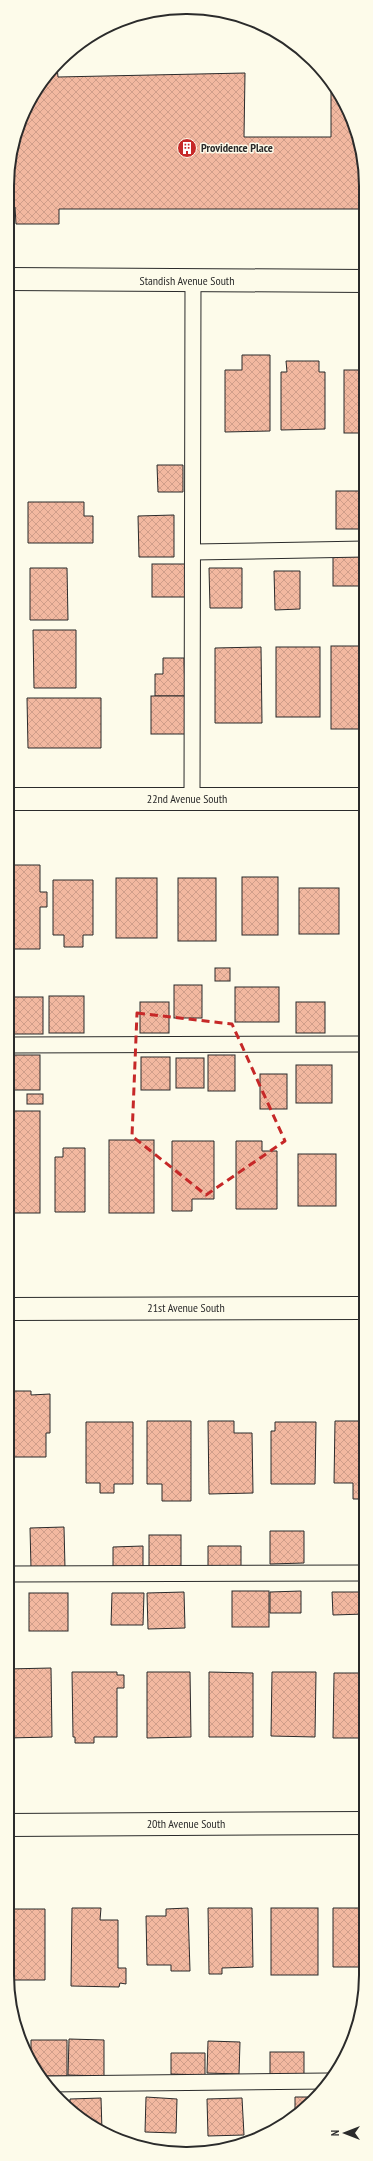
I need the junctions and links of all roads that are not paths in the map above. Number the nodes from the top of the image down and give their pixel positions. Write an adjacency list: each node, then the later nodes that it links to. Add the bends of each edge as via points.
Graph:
1 (14, 279): 2 (street, Standish Avenue South)
2 (194, 281): 3 (street, Standish Avenue South); 5 (lane)
3 (359, 281)
4 (359, 549): 5 (lane)
5 (193, 552): 8 (lane)
6 (14, 799): 8 (street, 22nd Avenue South)
7 (359, 799): 8 (street, 22nd Avenue South)
8 (192, 800)
9 (359, 1044): 10 (lane)
10 (14, 1045)
11 (359, 1308): 12 (street, 21st Avenue South)
12 (14, 1309)
13 (359, 1573): 14 (lane)
14 (14, 1574)
15 (359, 1823): 16 (street, 20th Avenue South)
16 (14, 1825)
17 (322, 2081): 18 (lane)
18 (53, 2084)

